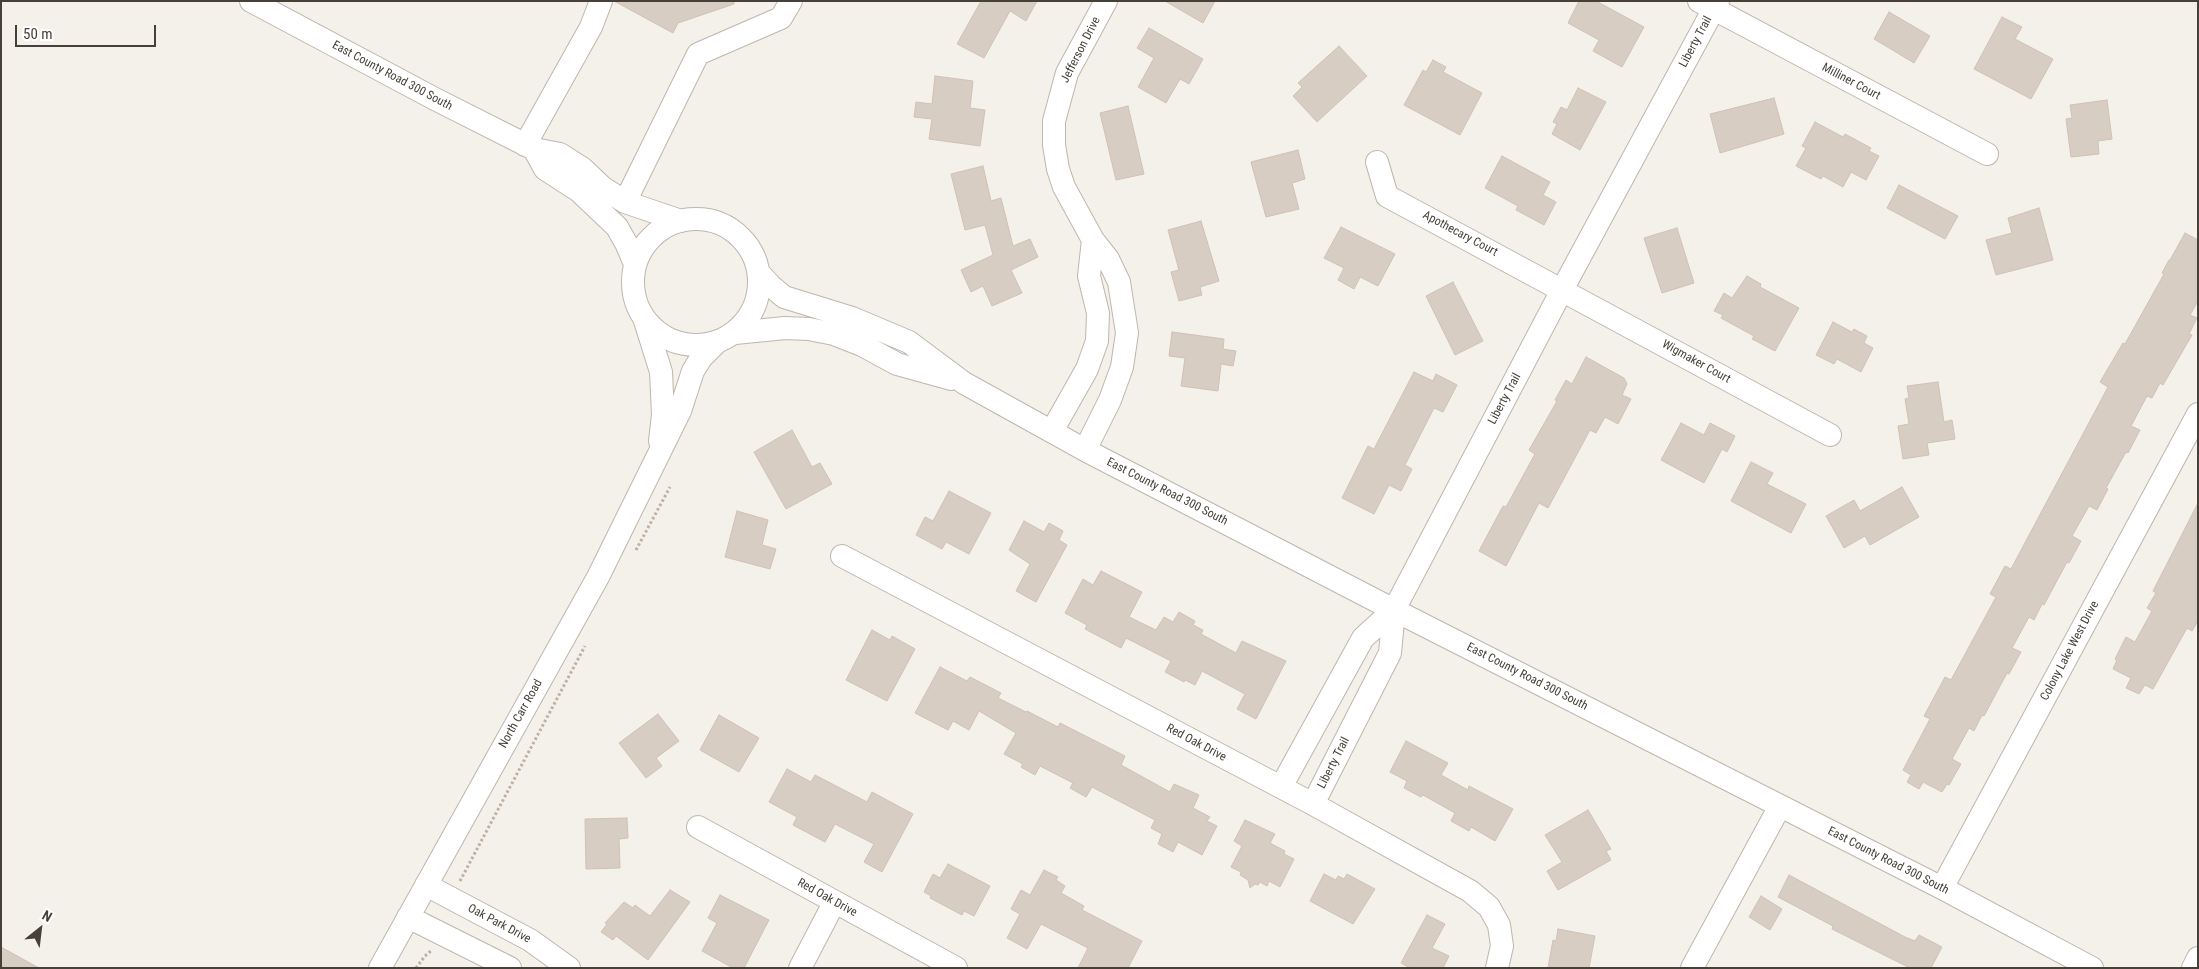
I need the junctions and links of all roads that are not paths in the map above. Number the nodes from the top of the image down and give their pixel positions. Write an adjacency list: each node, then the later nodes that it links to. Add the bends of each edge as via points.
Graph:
1 (251, 1): 6 (street, East County Road 300 South)
2 (601, 1): 7 (street)
3 (791, 1): 10 (street, via 781,18 698,54)
4 (1106, 1): 12 (street, Jefferson Drive, via 1067,73 1054,121 1058,169 1064,187)
5 (1711, 4): 8 (street, Milliner Court); 15 (street, Liberty Trail)
6 (284, 9): 7 (street, East County Road 300 South, via 435,99)
7 (530, 147): 10 (street, East County Road 300 South, via 560,154); 13 (street, via 545,169 579,191 617,227)
8 (1987, 154)
9 (1377, 162): 15 (street, Apothecary Court, via 1388,196)
10 (625, 202): 11 (street, East County Road 300 South)
11 (681, 220): 13 (street, via 661,229 650,239); 14 (street, via 716,222 732,229 745,241)
12 (1093, 240): 18 (street, via 1089,276 1098,313); 19 (street, Jefferson Drive, via 1108,259 1119,282 1126,313)
13 (635, 264): 16 (street, via 632,283 636,303)
14 (759, 273): 17 (street, via 760,290 756,306 747,322); 20 (street, East County Road 300 South, via 784,296 852,318 909,342)
15 (1562, 290): 23 (street, Wigmaker Court); 27 (street, Liberty Trail)
16 (645, 320): 17 (street, via 659,334 677,343 697,346); 25 (street, North Carr Road, via 660,372 663,398)
17 (726, 338): 20 (street, East County Road 300 South, via 785,328 809,329 834,334 897,364); 25 (street, North Carr Road, via 701,358 693,371 680,411)
18 (1097, 341): 19 (street); 22 (street, via 1087,369)
19 (1127, 344): 24 (street, Jefferson Drive, via 1110,400)
20 (964, 382): 22 (street, East County Road 300 South)
21 (2198, 414): 33 (street, Colony Lake West Drive)
22 (1052, 431): 24 (street, East County Road 300 South)
23 (1830, 435)
24 (1085, 450): 27 (street, East County Road 300 South)
25 (658, 457): 32 (street, North Carr Road, via 598,577)
26 (842, 556): 28 (street, Red Oak Drive)
27 (1394, 610): 28 (street, via 1362,638); 29 (street, Liberty Trail, via 1390,653); 30 (street, East County Road 300 South)
28 (1281, 788): 29 (street, Red Oak Drive)
29 (1312, 804): 42 (street, Red Oak Drive, via 1470,891 1489,907 1499,925 1502,946)
30 (1780, 806): 33 (street, East County Road 300 South); 43 (street)
31 (698, 827): 34 (street, Red Oak Drive)
32 (426, 885): 35 (street, North Carr Road); 39 (street, Oak Park Drive, via 530,940)
33 (1942, 888): 44 (street, East County Road 300 South)
34 (834, 903): 40 (street); 41 (street, Red Oak Drive)
35 (408, 917): 37 (street, North Carr Road); 38 (street)
36 (2198, 958): 45 (street)
37 (380, 968)
38 (510, 968)
39 (569, 968)
40 (800, 968)
41 (956, 968)
42 (1497, 968)
43 (1692, 968)
44 (2092, 968)
45 (2193, 968)

